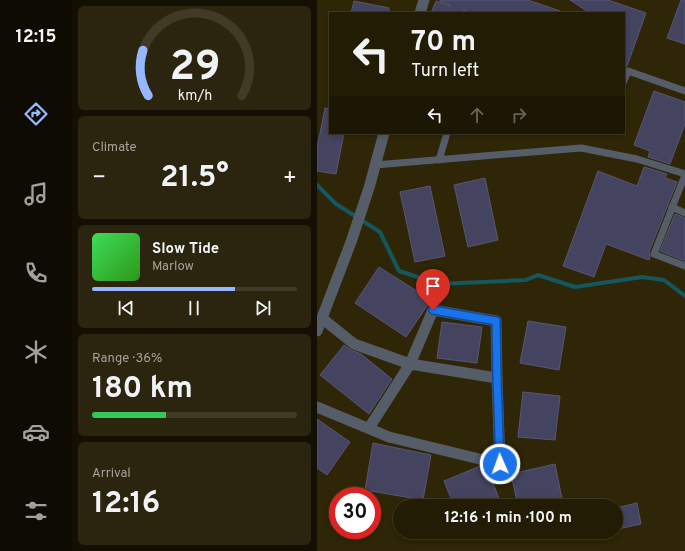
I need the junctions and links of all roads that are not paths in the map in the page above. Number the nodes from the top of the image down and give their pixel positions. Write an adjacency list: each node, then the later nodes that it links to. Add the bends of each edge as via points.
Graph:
1 (424, 0): 2 (street)
2 (419, 12)
3 (625, 78): 4 (lane, via 628,71)
4 (685, 92)
5 (384, 134): 8 (street)
6 (447, 134): 7 (lane)
7 (439, 160): 8 (lane); 9 (lane, via 581,148 637,159)
8 (375, 165): 13 (street)
9 (685, 175): 10 (lane)
10 (672, 207): 11 (lane); 12 (lane, via 654,254)
11 (685, 212)
12 (685, 266)
13 (323, 319): 14 (street); 15 (street, via 353,344)
14 (317, 331)
15 (410, 364): 16 (street); 16 (street, via 433,310 496,321); 18 (street)
16 (497, 378): 18 (street, via 500,464 389,437)
17 (317, 407): 18 (street)
18 (369, 428)

